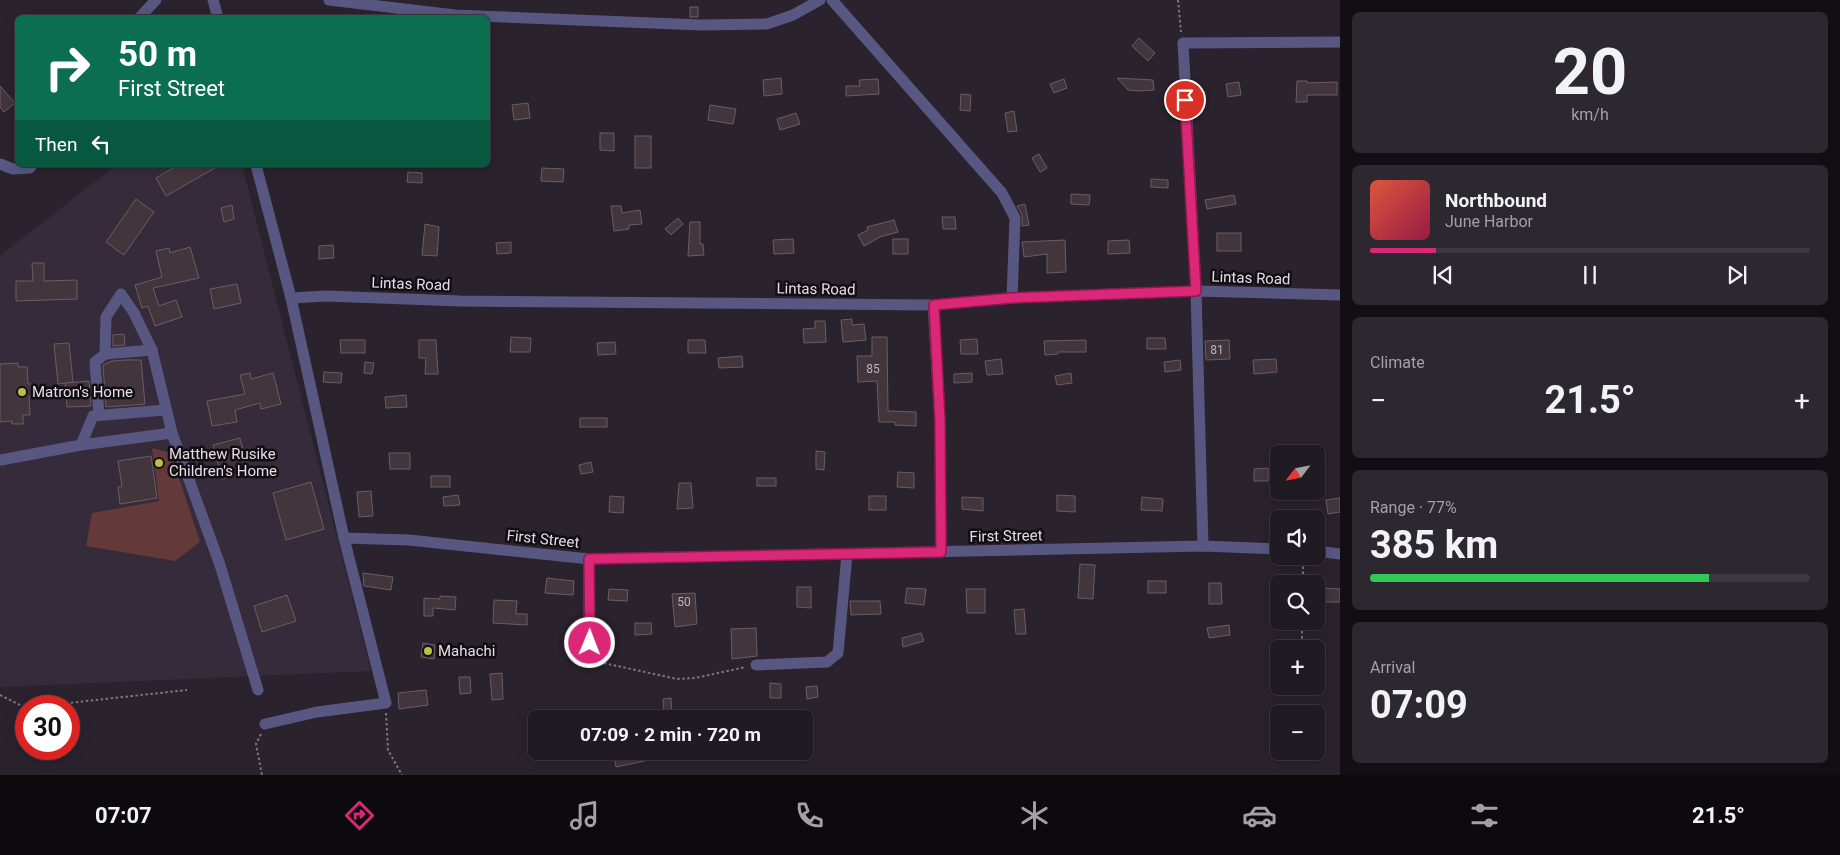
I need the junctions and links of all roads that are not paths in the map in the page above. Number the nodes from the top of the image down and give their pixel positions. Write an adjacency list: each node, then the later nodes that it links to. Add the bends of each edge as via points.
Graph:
1 (156, 0): 6 (street)
2 (213, 0): 7 (street)
3 (328, 0): 8 (street)
4 (820, 0): 9 (street, via 768,24 702,26)
5 (832, 0): 17 (street, via 1002,193 1014,218)
6 (142, 15)
7 (217, 15)
8 (455, 15)
9 (490, 17)
10 (1340, 42): 14 (street, via 1183,43)
11 (0, 164): 12 (street, via 13,169)
12 (31, 167)
13 (257, 167): 16 (street)
14 (1196, 291): 15 (street, Lintas Road); 17 (street, Lintas Road); 27 (street)
15 (1340, 295)
16 (291, 298): 18 (street, Lintas Road); 26 (street)
17 (1012, 298): 18 (street, Lintas Road)
18 (934, 305): 29 (street, via 940,421)
19 (152, 350): 20 (street); 20 (street, via 121,294 106,317); 21 (street)
20 (105, 354): 22 (street, via 95,362)
21 (165, 410): 22 (street); 23 (street)
22 (99, 416): 24 (street, via 93,416)
23 (172, 433): 24 (street); 36 (street, via 220,565)
24 (81, 445): 25 (street)
25 (1, 460)
26 (344, 538): 33 (street, First Street, via 409,540); 37 (street, via 386,704 317,712)
27 (1203, 546): 28 (street, First Street); 29 (street, First Street)
28 (1270, 549)
29 (941, 552): 31 (street, First Street)
30 (1325, 552): 32 (street)
31 (847, 554): 33 (street, First Street); 35 (street, via 838,653 826,662)
32 (1340, 554)
33 (589, 559): 34 (street)
34 (590, 659)
35 (756, 664)
36 (258, 690)
37 (265, 724)

